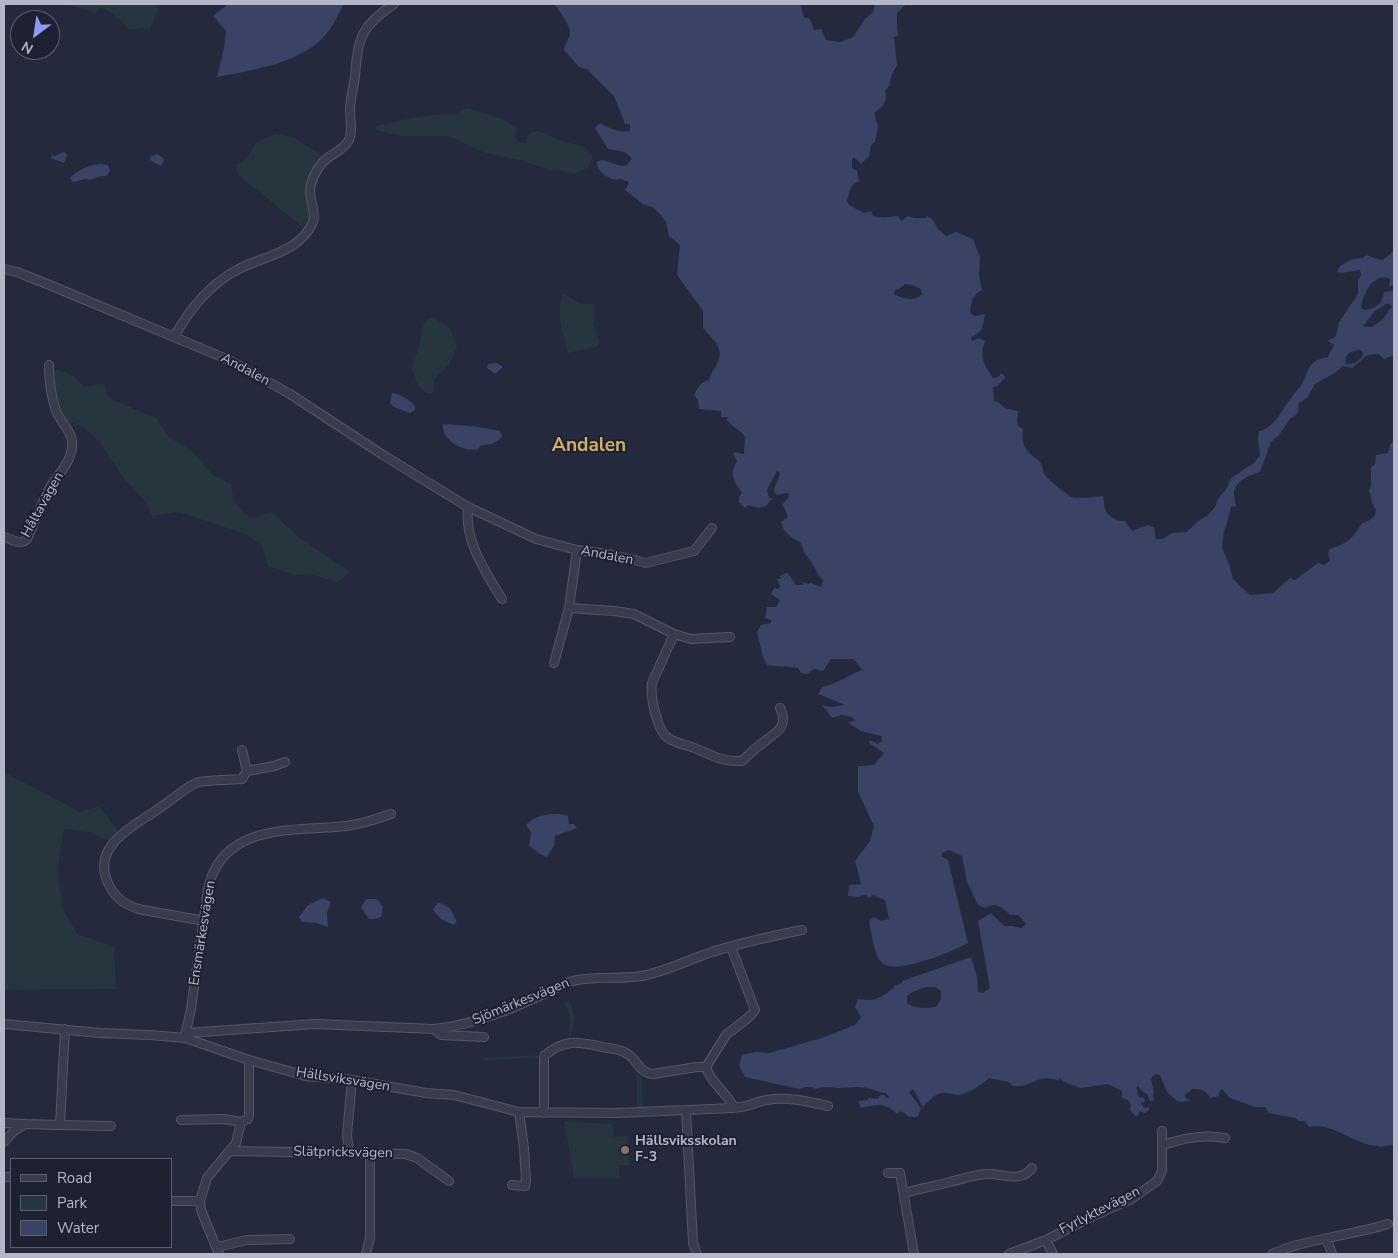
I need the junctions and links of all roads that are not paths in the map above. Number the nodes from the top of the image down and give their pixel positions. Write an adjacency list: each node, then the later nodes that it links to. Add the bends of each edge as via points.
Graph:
1 (394, 4): 3 (street, via 372,21 360,40 350,99 350,137 322,164 311,182 312,223 287,249 235,271 212,288 189,312)
2 (4, 269): 3 (street, Andalen)
3 (174, 336): 5 (street, Andalen, via 229,360 290,394)
4 (49, 365): 7 (street, Håltavägen, via 49,382 56,410 70,433 71,452 48,490 28,539 19,542)
5 (468, 507): 8 (street, Andalen, via 536,539); 9 (street, via 468,525 474,547)
6 (712, 528): 8 (street, Andalen, via 694,551 646,563)
7 (4, 537)
8 (577, 550): 10 (street)
9 (502, 599)
10 (569, 608): 11 (street, via 634,614); 13 (street)
11 (674, 634): 12 (street, via 691,639); 14 (street, via 651,690 660,727 667,738 714,758 742,761 778,732 784,718)
12 (730, 637)
13 (554, 663)
14 (780, 708)
15 (242, 750): 17 (street)
16 (284, 762): 17 (street)
17 (247, 771): 19 (street, via 242,779 200,781 190,786 123,834 112,844 104,859 108,884 128,905)
18 (391, 814): 19 (street, Ensmärkesvägen, via 349,826 278,832 246,840 228,852 213,872)
19 (205, 921): 25 (street, Ensmärkesvägen)
20 (802, 930): 21 (street, Sjömärkesvägen)
21 (731, 947): 24 (street, Sjömärkesvägen, via 640,976 570,982 486,1019); 28 (street, via 755,1010 726,1035)
22 (4, 1024): 23 (street, Hällsviksvägen)
23 (64, 1029): 25 (street, Hällsviksvägen); 39 (street)
24 (434, 1029): 25 (street, Sjömärkesvägen, via 315,1024); 26 (street, via 441,1035)
25 (185, 1035): 27 (street, Hällsviksvägen)
26 (484, 1037)
27 (249, 1060): 29 (street, Hällsviksvägen, via 306,1076); 36 (street, via 249,1115)
28 (706, 1067): 31 (street, via 708,1076 730,1098); 34 (street, via 648,1074 624,1051 568,1042 544,1056)
29 (352, 1080): 33 (street, Hällsviksvägen, via 426,1094 454,1095); 46 (street)
30 (828, 1106): 31 (street, Hällsviksvägen, via 774,1099)
31 (734, 1108): 32 (street, Hällsviksvägen)
32 (686, 1110): 34 (street, Hällsviksvägen); 61 (street, via 693,1244)
33 (520, 1112): 34 (street, Hällsviksvägen); 51 (street, via 526,1181 525,1186)
34 (544, 1113)
35 (181, 1120): 36 (street)
36 (241, 1122): 45 (street, via 236,1143)
37 (4, 1123): 38 (street)
38 (25, 1124): 39 (street); 43 (street)
39 (60, 1125): 40 (street)
40 (111, 1126)
41 (1162, 1131): 44 (street, Fyrlyktevägen)
42 (1225, 1138): 44 (street, via 1209,1136)
43 (4, 1142)
44 (1163, 1145): 58 (street, Fyrlyktevägen, via 1162,1171 1157,1181 1130,1200)
45 (229, 1151): 46 (street, Slätpricksvägen); 54 (street, via 207,1178)
46 (349, 1152): 47 (street, Slätpricksvägen)
47 (370, 1154): 50 (street, Slätpricksvägen, via 412,1155); 60 (street, via 370,1238)
48 (1032, 1168): 52 (street, via 1020,1176 974,1176)
49 (888, 1173): 52 (street, via 900,1173)
50 (449, 1181)
51 (512, 1185)
52 (904, 1193): 62 (street)
53 (172, 1201): 54 (street)
54 (200, 1201): 59 (street)
55 (1388, 1224): 57 (street)
56 (290, 1238): 59 (street, via 247,1240)
57 (1325, 1239): 65 (street, via 1294,1245); 66 (street)
58 (1046, 1240): 63 (street, Fyrlyktevägen); 64 (street)
59 (218, 1251)
60 (366, 1254)
61 (697, 1254)
62 (914, 1254)
63 (1009, 1254)
64 (1053, 1254)
65 (1272, 1254)
66 (1332, 1254)

